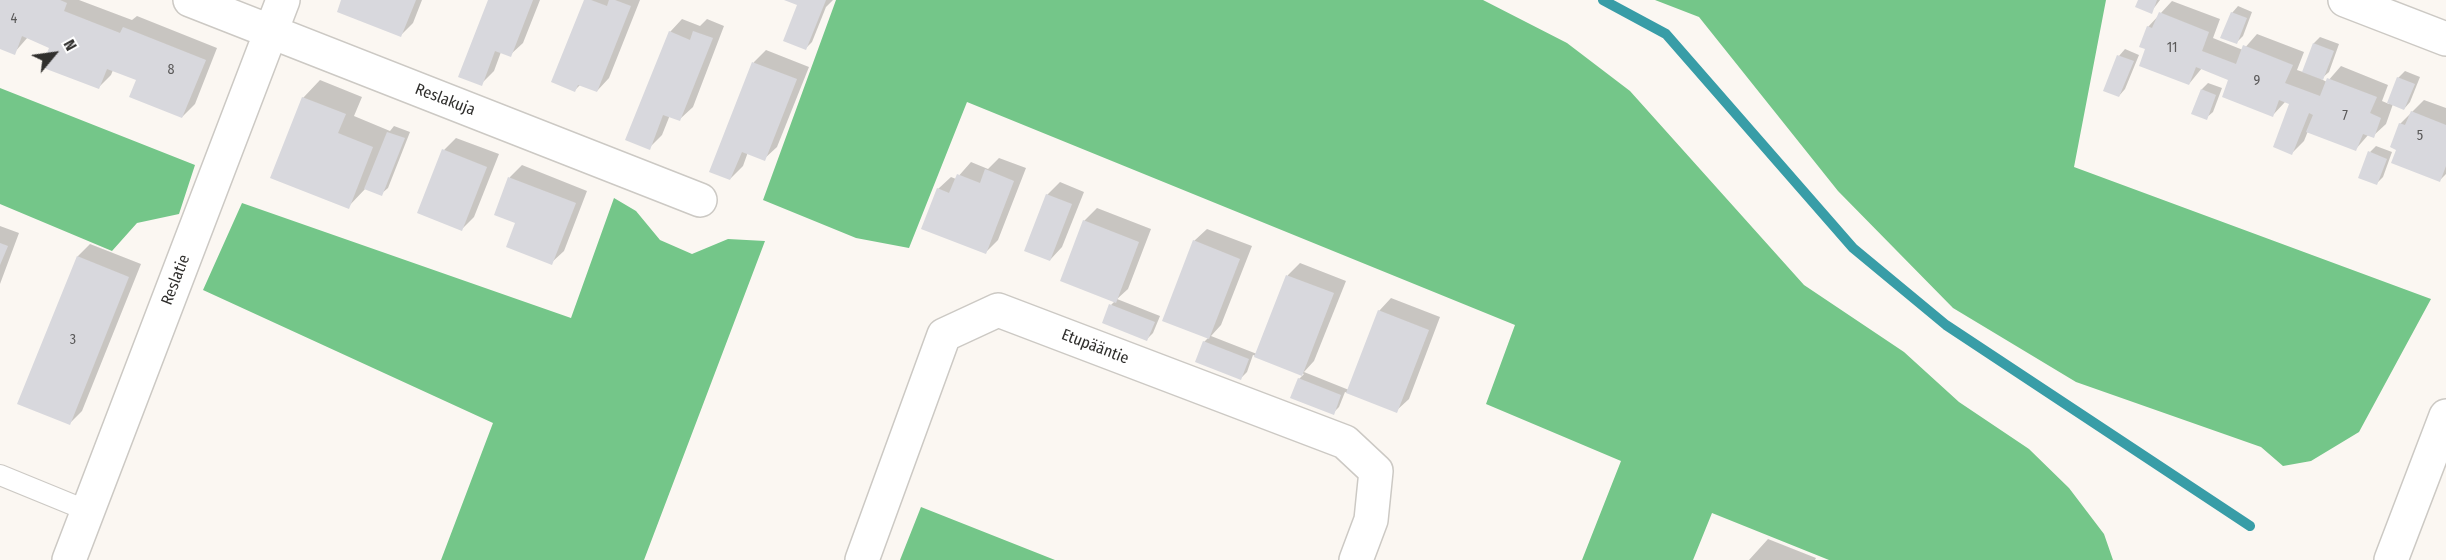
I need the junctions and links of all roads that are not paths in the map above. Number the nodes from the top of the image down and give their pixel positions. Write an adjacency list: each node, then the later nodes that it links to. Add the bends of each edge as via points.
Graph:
1 (190, 0): 4 (street, Reslakuja)
2 (284, 0): 4 (street, Reslatie)
3 (2345, 0): 5 (street)
4 (272, 33): 6 (street, Reslakuja); 9 (street, Reslatie)
5 (2446, 39)
6 (700, 200)
7 (2446, 416): 13 (street)
8 (0, 475): 9 (lane)
9 (88, 511): 10 (street, Reslatie)
10 (69, 560)
11 (862, 560): 12 (street, Etupääntie, via 944,335 998,310 1345,442 1376,471 1371,520)
12 (1356, 560)
13 (2391, 560)

